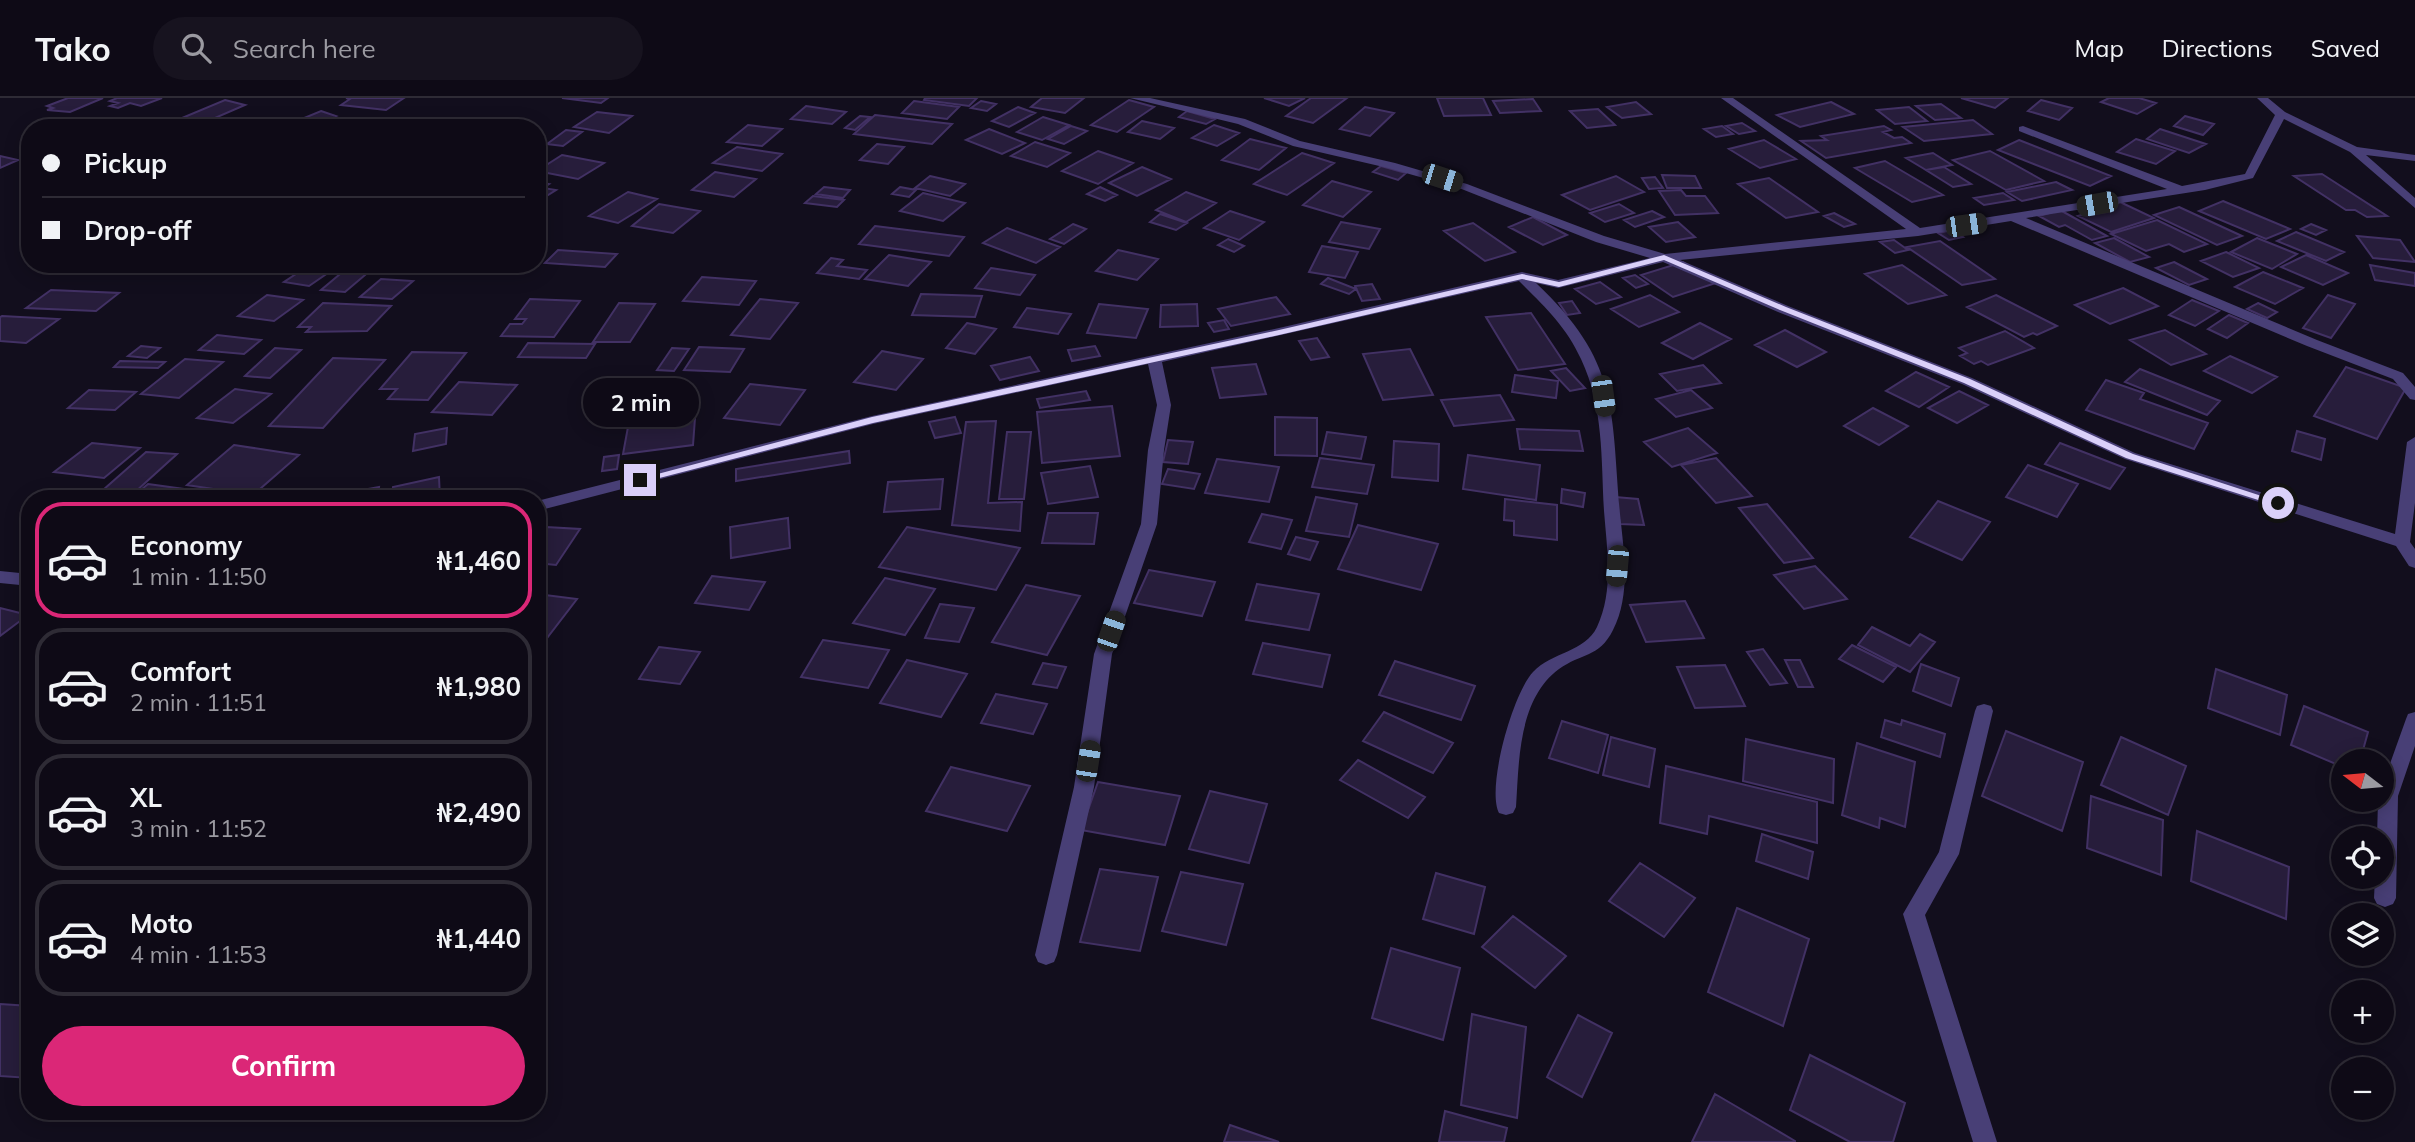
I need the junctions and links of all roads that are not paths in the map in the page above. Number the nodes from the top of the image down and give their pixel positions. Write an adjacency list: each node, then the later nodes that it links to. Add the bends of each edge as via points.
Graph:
1 (1135, 98): 12 (street, via 1241,121 1297,144 1442,178 1600,239)
2 (1726, 98): 11 (street)
3 (2262, 98): 4 (street)
4 (2281, 114): 6 (street); 8 (street, via 2249,176)
5 (2023, 129): 8 (street)
6 (2354, 150): 7 (street); 9 (street)
7 (2415, 158)
8 (2179, 189): 10 (street)
9 (2415, 204)
10 (2014, 218): 11 (street); 15 (street, via 2398,376)
11 (1918, 232): 12 (street)
12 (1664, 258): 13 (street, via 1559,284); 18 (street, via 1967,381 2130,456)
13 (1522, 276): 14 (street); 24 (street, via 1570,324 1603,396 1617,566 1614,604 1606,628 1592,647 1554,663 1534,680 1520,713 1510,758)
14 (1154, 359): 17 (street, via 872,420); 26 (street, via 1164,405 1149,524 1103,654 1084,787)
15 (2415, 396)
16 (2415, 442): 18 (street)
17 (546, 504)
18 (2402, 542): 19 (street)
19 (2415, 562)
20 (0, 577): 21 (street)
21 (21, 579)
22 (1984, 711): 27 (street, via 1949,854 1914,914)
23 (2415, 719): 25 (street, via 2388,796)
24 (1506, 807)
25 (2385, 898)
26 (1046, 955)
27 (1984, 1142)

